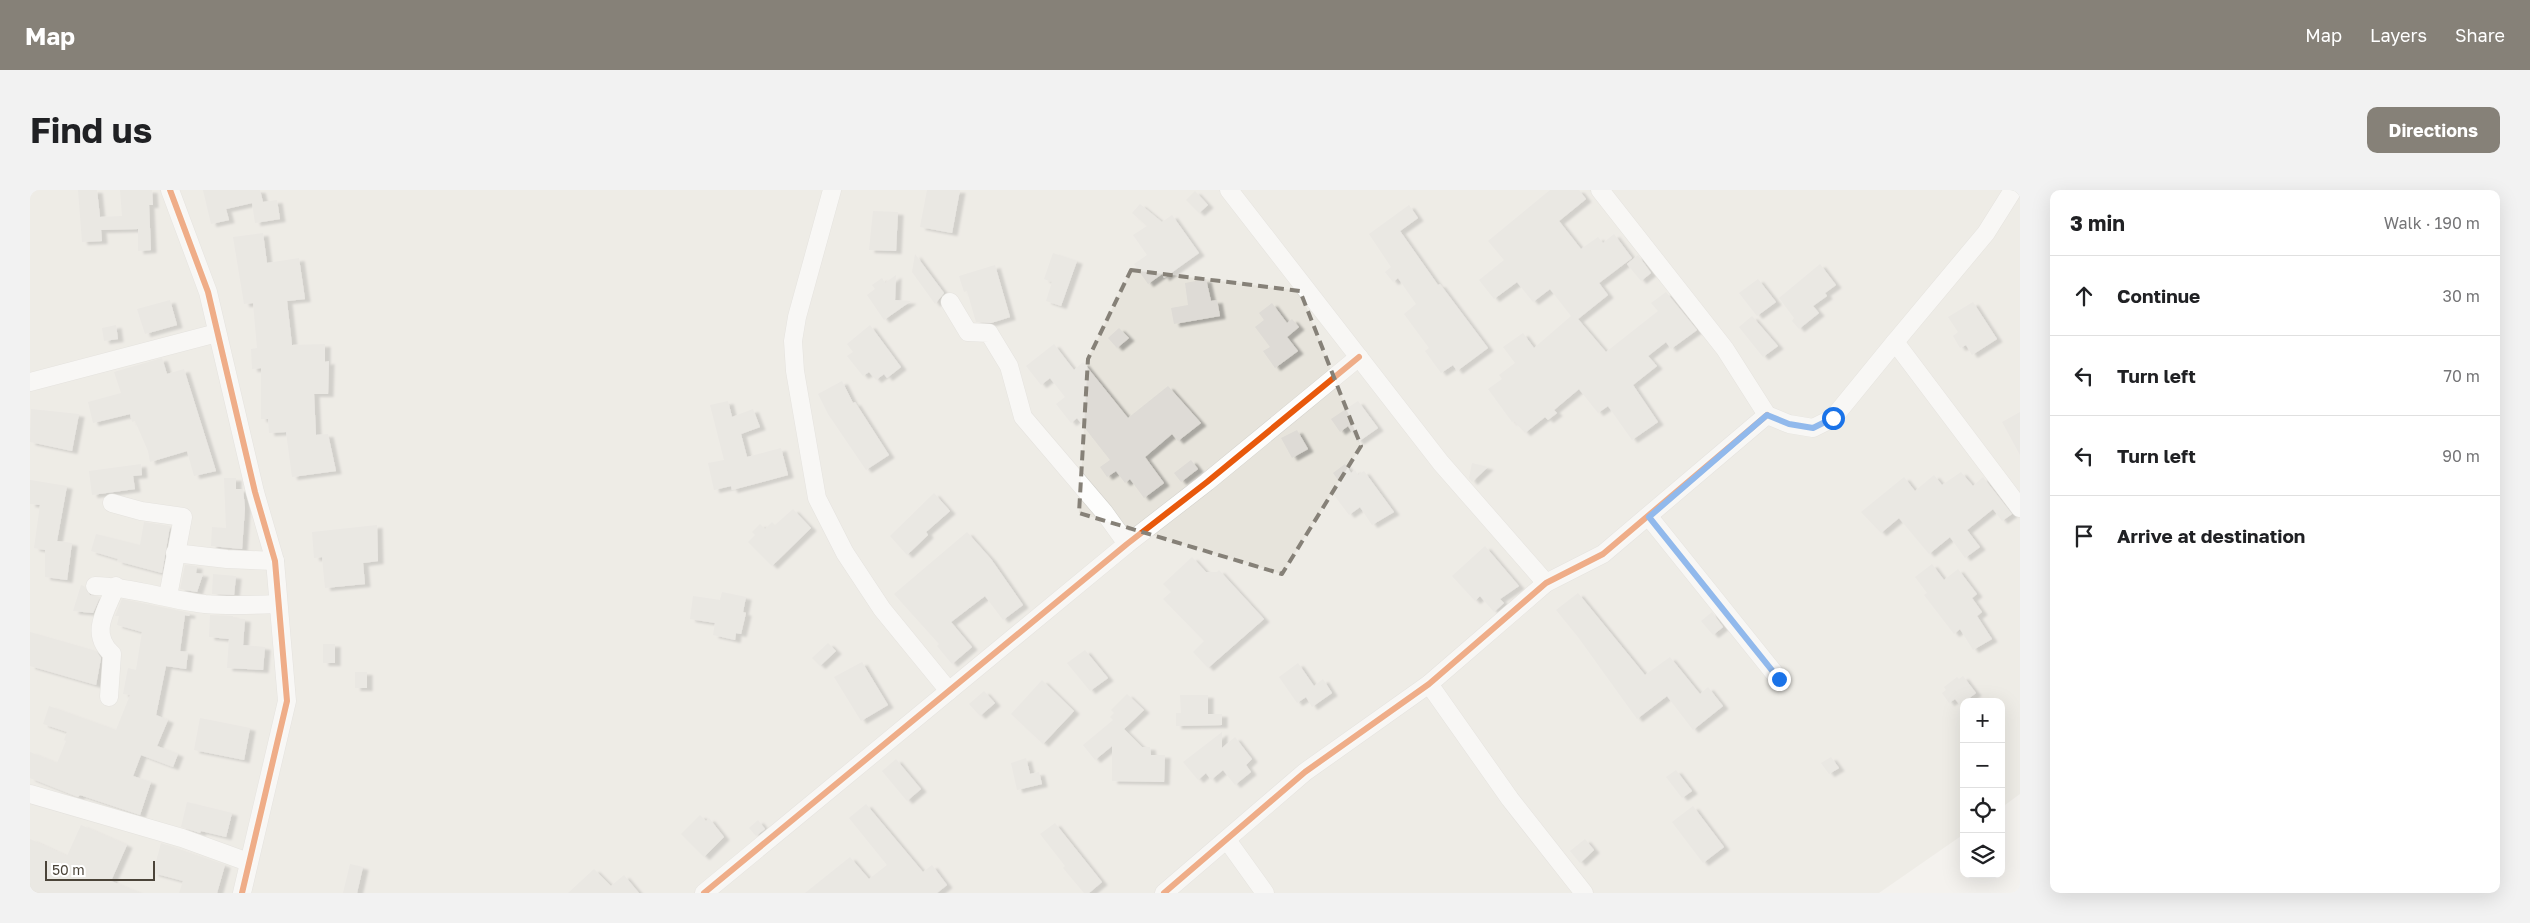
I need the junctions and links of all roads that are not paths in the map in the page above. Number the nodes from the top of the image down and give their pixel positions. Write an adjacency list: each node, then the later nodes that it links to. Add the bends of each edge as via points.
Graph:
1 (170, 190): 7 (street, via 208,292)
2 (832, 190): 25 (street, via 797,317 794,341 795,371 817,498 845,552 882,609)
3 (1230, 190): 9 (street)
4 (1600, 190): 11 (street, via 1725,348)
5 (2012, 190): 8 (street, via 1986,233)
6 (950, 302): 15 (street, via 968,332 988,332 1009,366 1023,417)
7 (217, 334): 10 (street); 17 (street)
8 (1895, 342): 11 (street, via 1833,418 1813,428 1789,424); 13 (street)
9 (1359, 357): 15 (street); 18 (street, via 1442,463)
10 (30, 382)
11 (1767, 415): 14 (street)
12 (112, 503): 16 (street, via 183,517)
13 (2020, 508)
14 (1649, 517): 18 (street, via 1603,554); 23 (street)
15 (1127, 544): 25 (street)
16 (175, 553): 17 (street); 21 (street)
17 (275, 561): 22 (street)
18 (1546, 583): 24 (street)
19 (95, 586): 20 (street)
20 (116, 586): 21 (street); 26 (street, via 100,625 100,637 112,654)
21 (168, 596): 22 (street, via 204,604)
22 (278, 604): 29 (street, via 287,701)
23 (1779, 679)
24 (1429, 684): 28 (street, via 1305,772); 34 (street, via 1510,799)
25 (949, 691): 31 (street)
26 (110, 697)
27 (30, 794): 29 (street, via 182,838)
28 (1227, 840): 32 (street); 33 (street)
29 (248, 862): 30 (street)
30 (242, 893)
31 (704, 893)
32 (1164, 893)
33 (1265, 893)
34 (1584, 893)

